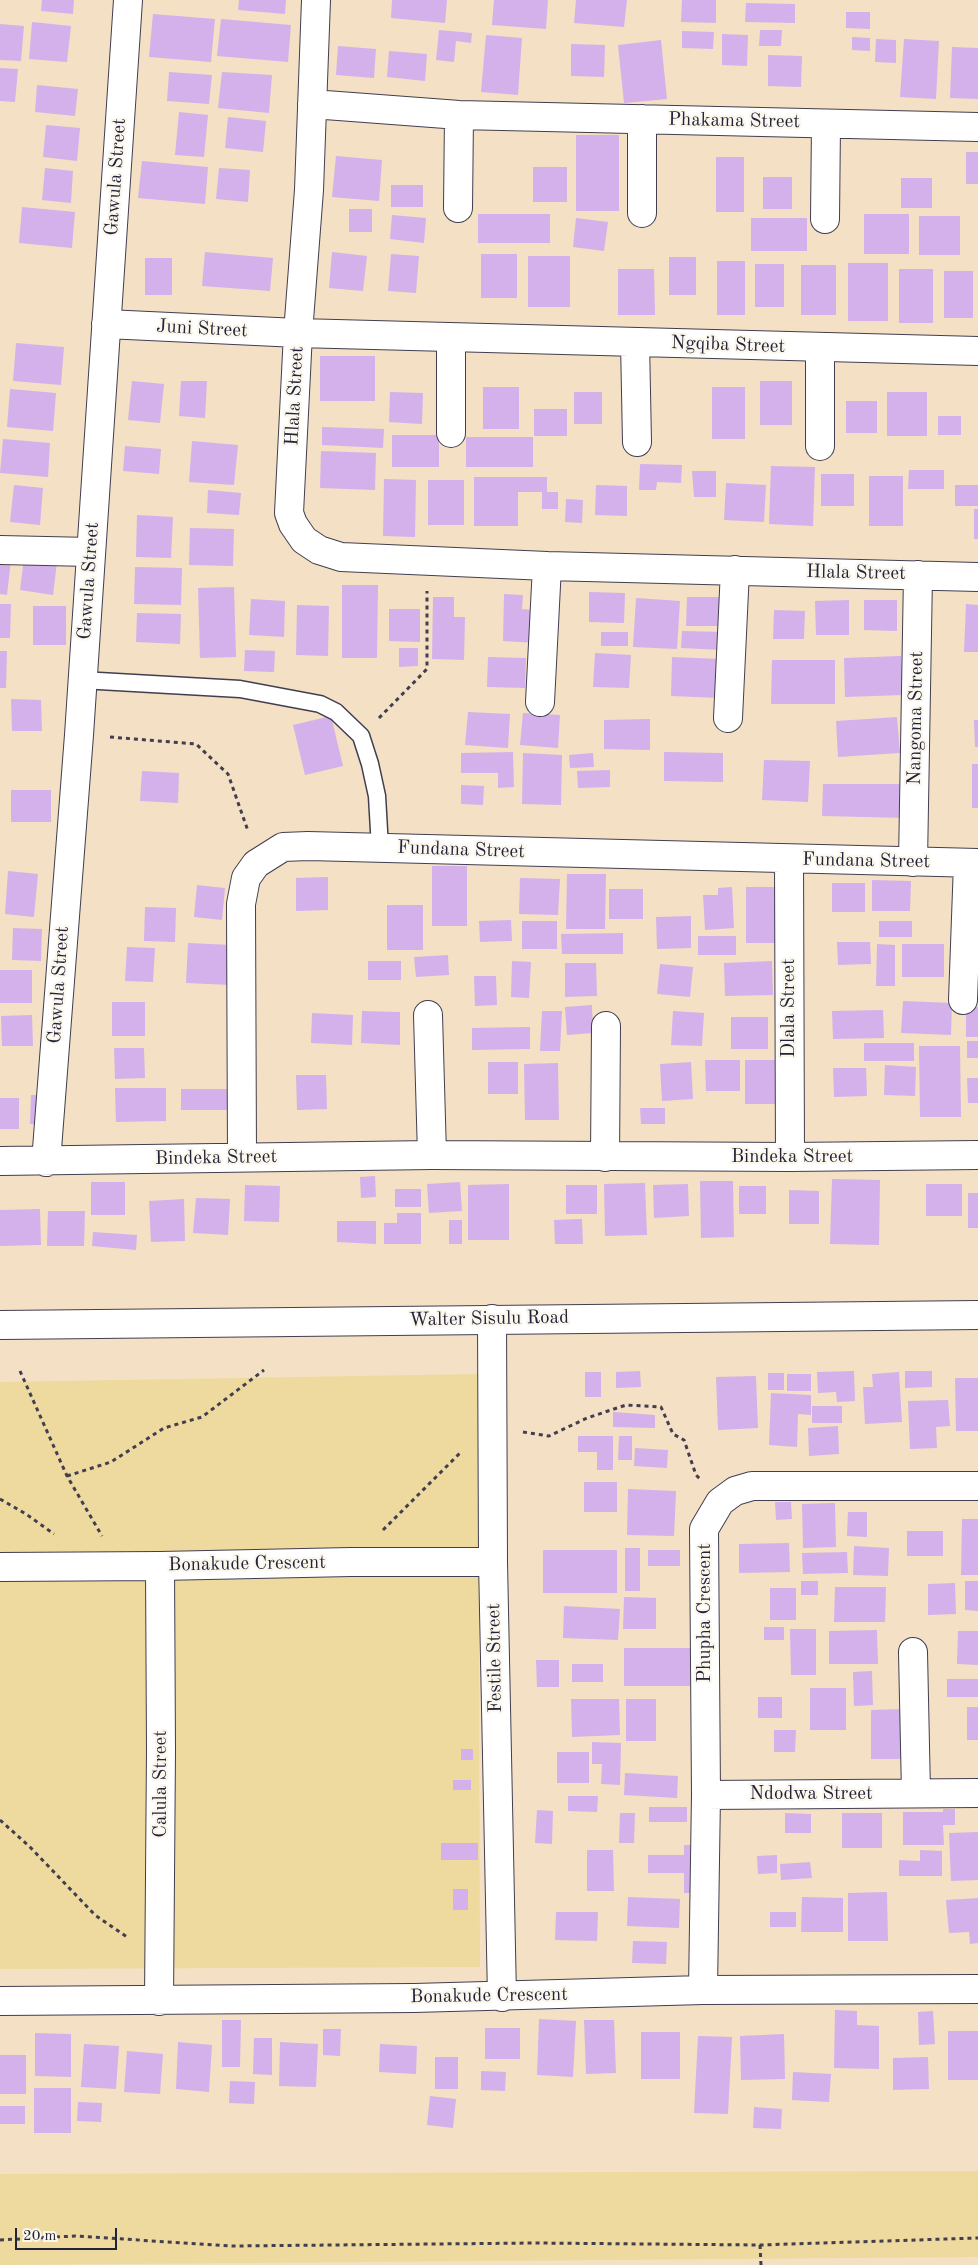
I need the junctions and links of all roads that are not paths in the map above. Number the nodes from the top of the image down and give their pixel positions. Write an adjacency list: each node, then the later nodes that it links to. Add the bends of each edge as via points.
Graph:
1 (128, 0): 11 (street, Gawula Street)
2 (316, 0): 3 (street, Hlala Street)
3 (312, 104): 4 (street, Phakama Street); 12 (street, Hlala Street)
4 (459, 114): 5 (street, Phakama Street); 8 (street)
5 (642, 119): 6 (street, Phakama Street); 9 (street, Phakama Street)
6 (826, 124): 7 (street, Phakama Street); 10 (street, Phakama Street)
7 (978, 127)
8 (458, 208)
9 (642, 214)
10 (825, 219)
11 (106, 324): 12 (street, Juni Street); 21 (street, Gawula Street)
12 (298, 333): 13 (street, Ngqiba Street); 22 (street, Hlala Street, via 289,513 304,540 319,550 341,557)
13 (451, 338): 14 (street, Ngqiba Street); 17 (street)
14 (635, 342): 15 (street, Ngqiba Street); 18 (street)
15 (820, 348): 16 (street, Ngqiba Street); 19 (street)
16 (978, 351)
17 (451, 433)
18 (637, 442)
19 (820, 446)
20 (0, 550): 21 (street)
21 (91, 552): 26 (street, Gawula Street)
22 (547, 566): 23 (street, Hlala Street); 27 (street)
23 (735, 570): 24 (street, Hlala Street); 28 (street)
24 (918, 575): 25 (street, Hlala Street); 31 (street, Nangoma Street)
25 (978, 577)
26 (81, 680): 29 (lane, via 240,690 320,704 336,712 361,736 377,796); 42 (street, Gawula Street)
27 (540, 702)
28 (728, 718)
29 (380, 848): 30 (street, Fundana Street); 38 (street, Fundana Street, via 283,847 256,864 246,878 241,904)
30 (789, 859): 31 (street, Fundana Street); 40 (street, Dlala Street)
31 (913, 862): 32 (street, Fundana Street)
32 (973, 863): 33 (street, Fundana Street)
33 (963, 1000)
34 (428, 1015): 36 (street)
35 (606, 1026): 39 (street)
36 (432, 1155): 38 (street, Bindeka Street); 39 (street, Bindeka Street)
37 (978, 1155): 40 (street, Bindeka Street)
38 (242, 1157): 42 (street, Bindeka Street)
39 (605, 1157): 40 (street, Bindeka Street)
40 (790, 1157)
41 (0, 1161): 42 (street, Bindeka Street)
42 (46, 1162)
43 (978, 1315): 44 (street, Walter Sisulu Road)
44 (492, 1319): 45 (street, Walter Sisulu Road); 47 (street, Festile Street)
45 (0, 1325)
46 (978, 1486): 53 (street, Phupha Crescent, via 752,1486 735,1491 720,1502 704,1529)
47 (493, 1562): 48 (street, Bonakude Crescent); 56 (street, Festile Street)
48 (160, 1566): 49 (street, Bonakude Crescent); 58 (street, Calula Street)
49 (0, 1567)
50 (913, 1652): 52 (street)
51 (978, 1792): 52 (street, Ndodwa Street)
52 (916, 1793): 53 (street, Ndodwa Street)
53 (706, 1795): 55 (street, Phupha Crescent)
54 (978, 1989): 55 (street, Bonakude Crescent)
55 (703, 1990): 56 (street, Bonakude Crescent)
56 (502, 1997): 58 (street, Bonakude Crescent)
57 (0, 2001): 58 (street, Bonakude Crescent)
58 (159, 2001)

